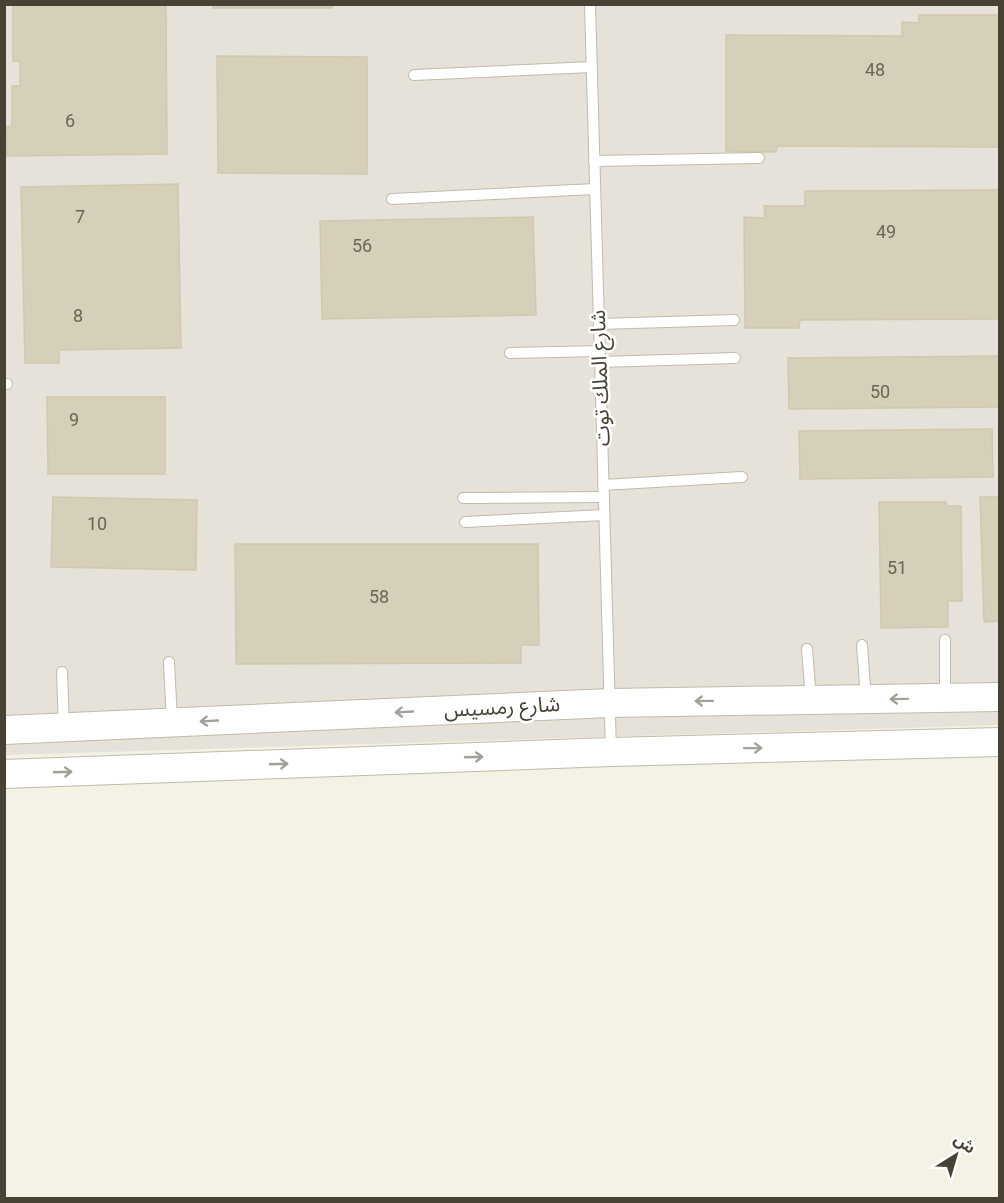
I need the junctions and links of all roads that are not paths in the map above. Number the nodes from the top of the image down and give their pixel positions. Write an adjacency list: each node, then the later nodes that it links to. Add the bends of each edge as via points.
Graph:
1 (590, 4): 2 (lane, شارع الملك توت)
2 (592, 67): 3 (lane); 5 (lane, شارع الملك توت)
3 (414, 75)
4 (759, 158): 5 (lane)
5 (594, 161): 6 (lane, شارع الملك توت)
6 (595, 189): 7 (lane); 9 (lane, شارع الملك توت)
7 (392, 199)
8 (734, 320): 9 (lane)
9 (599, 324): 11 (lane, شارع الملك توت)
10 (510, 353): 11 (lane)
11 (600, 356): 12 (lane); 14 (lane, شارع الملك توت)
12 (735, 358)
13 (742, 477): 14 (lane)
14 (603, 484): 15 (lane, شارع الملك توت)
15 (604, 497): 16 (lane); 17 (lane, شارع الملك توت)
16 (463, 498)
17 (604, 515): 18 (lane); 28 (lane, شارع الملك توت)
18 (465, 522)
19 (945, 639): 25 (lane)
20 (862, 645): 26 (lane)
21 (807, 649): 27 (lane)
22 (169, 662): 29 (lane)
23 (62, 672): 30 (lane)
24 (999, 697): 25 (street, شارع رمسيس)
25 (945, 698): 26 (street, شارع رمسيس, one-way to 26)
26 (866, 699): 27 (street, شارع رمسيس)
27 (811, 700): 28 (street, شارع رمسيس, one-way to 28)
28 (609, 703): 29 (street, شارع رمسيس, one-way to 29); 33 (lane, شارع الملك توت)
29 (172, 722): 30 (street, شارع رمسيس)
30 (64, 727): 31 (street, شارع رمسيس)
31 (4, 730)
32 (999, 742): 33 (street, one-way to 32)
33 (611, 752): 34 (street, one-way to 33)
34 (4, 774)

